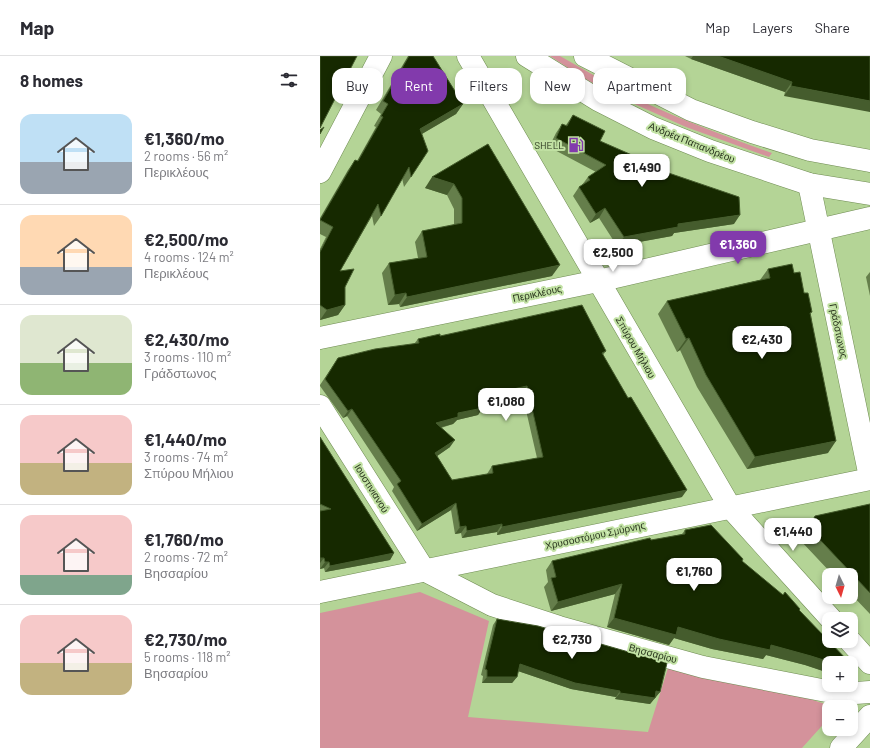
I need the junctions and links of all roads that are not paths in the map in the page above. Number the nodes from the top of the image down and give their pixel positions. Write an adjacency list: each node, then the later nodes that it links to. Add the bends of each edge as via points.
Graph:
1 (382, 56): 6 (street)
2 (468, 56): 11 (street, Σπύρου Μήλιου)
3 (527, 56): 7 (street, Ανδρέα Παπανδρέου, via 598,100 653,128 710,151)
4 (585, 56): 5 (street, via 690,110 810,150)
5 (870, 161)
6 (320, 172)
7 (809, 184): 8 (street, Ανδρέα Παπανδρέου); 10 (street, Γράδστωνος)
8 (870, 194)
9 (870, 218): 10 (street, Περικλέους)
10 (817, 229): 11 (street, Περικλέους); 14 (street, Γράδστωνος)
11 (598, 281): 12 (street, Περικλέους); 15 (street, Σπύρου Μήλιου)
12 (320, 338)
13 (320, 406): 16 (street, Ιουστινιανού)
14 (870, 478): 15 (street, Χρυσοστόμου Σμύρνης)
15 (730, 507): 16 (street, Χρυσοστόμου Σμύρνης); 18 (street, Σπύρου Μήλιου)
16 (424, 570): 17 (street, Χρυσοστόμου Σμύρνης); 21 (street, Βησσαρίου, via 492,605 559,627 688,663 842,694)
17 (320, 592)
18 (825, 612)
19 (856, 648): 20 (street)
20 (870, 663)
21 (870, 692)
22 (870, 716): 23 (street)
23 (842, 748)

